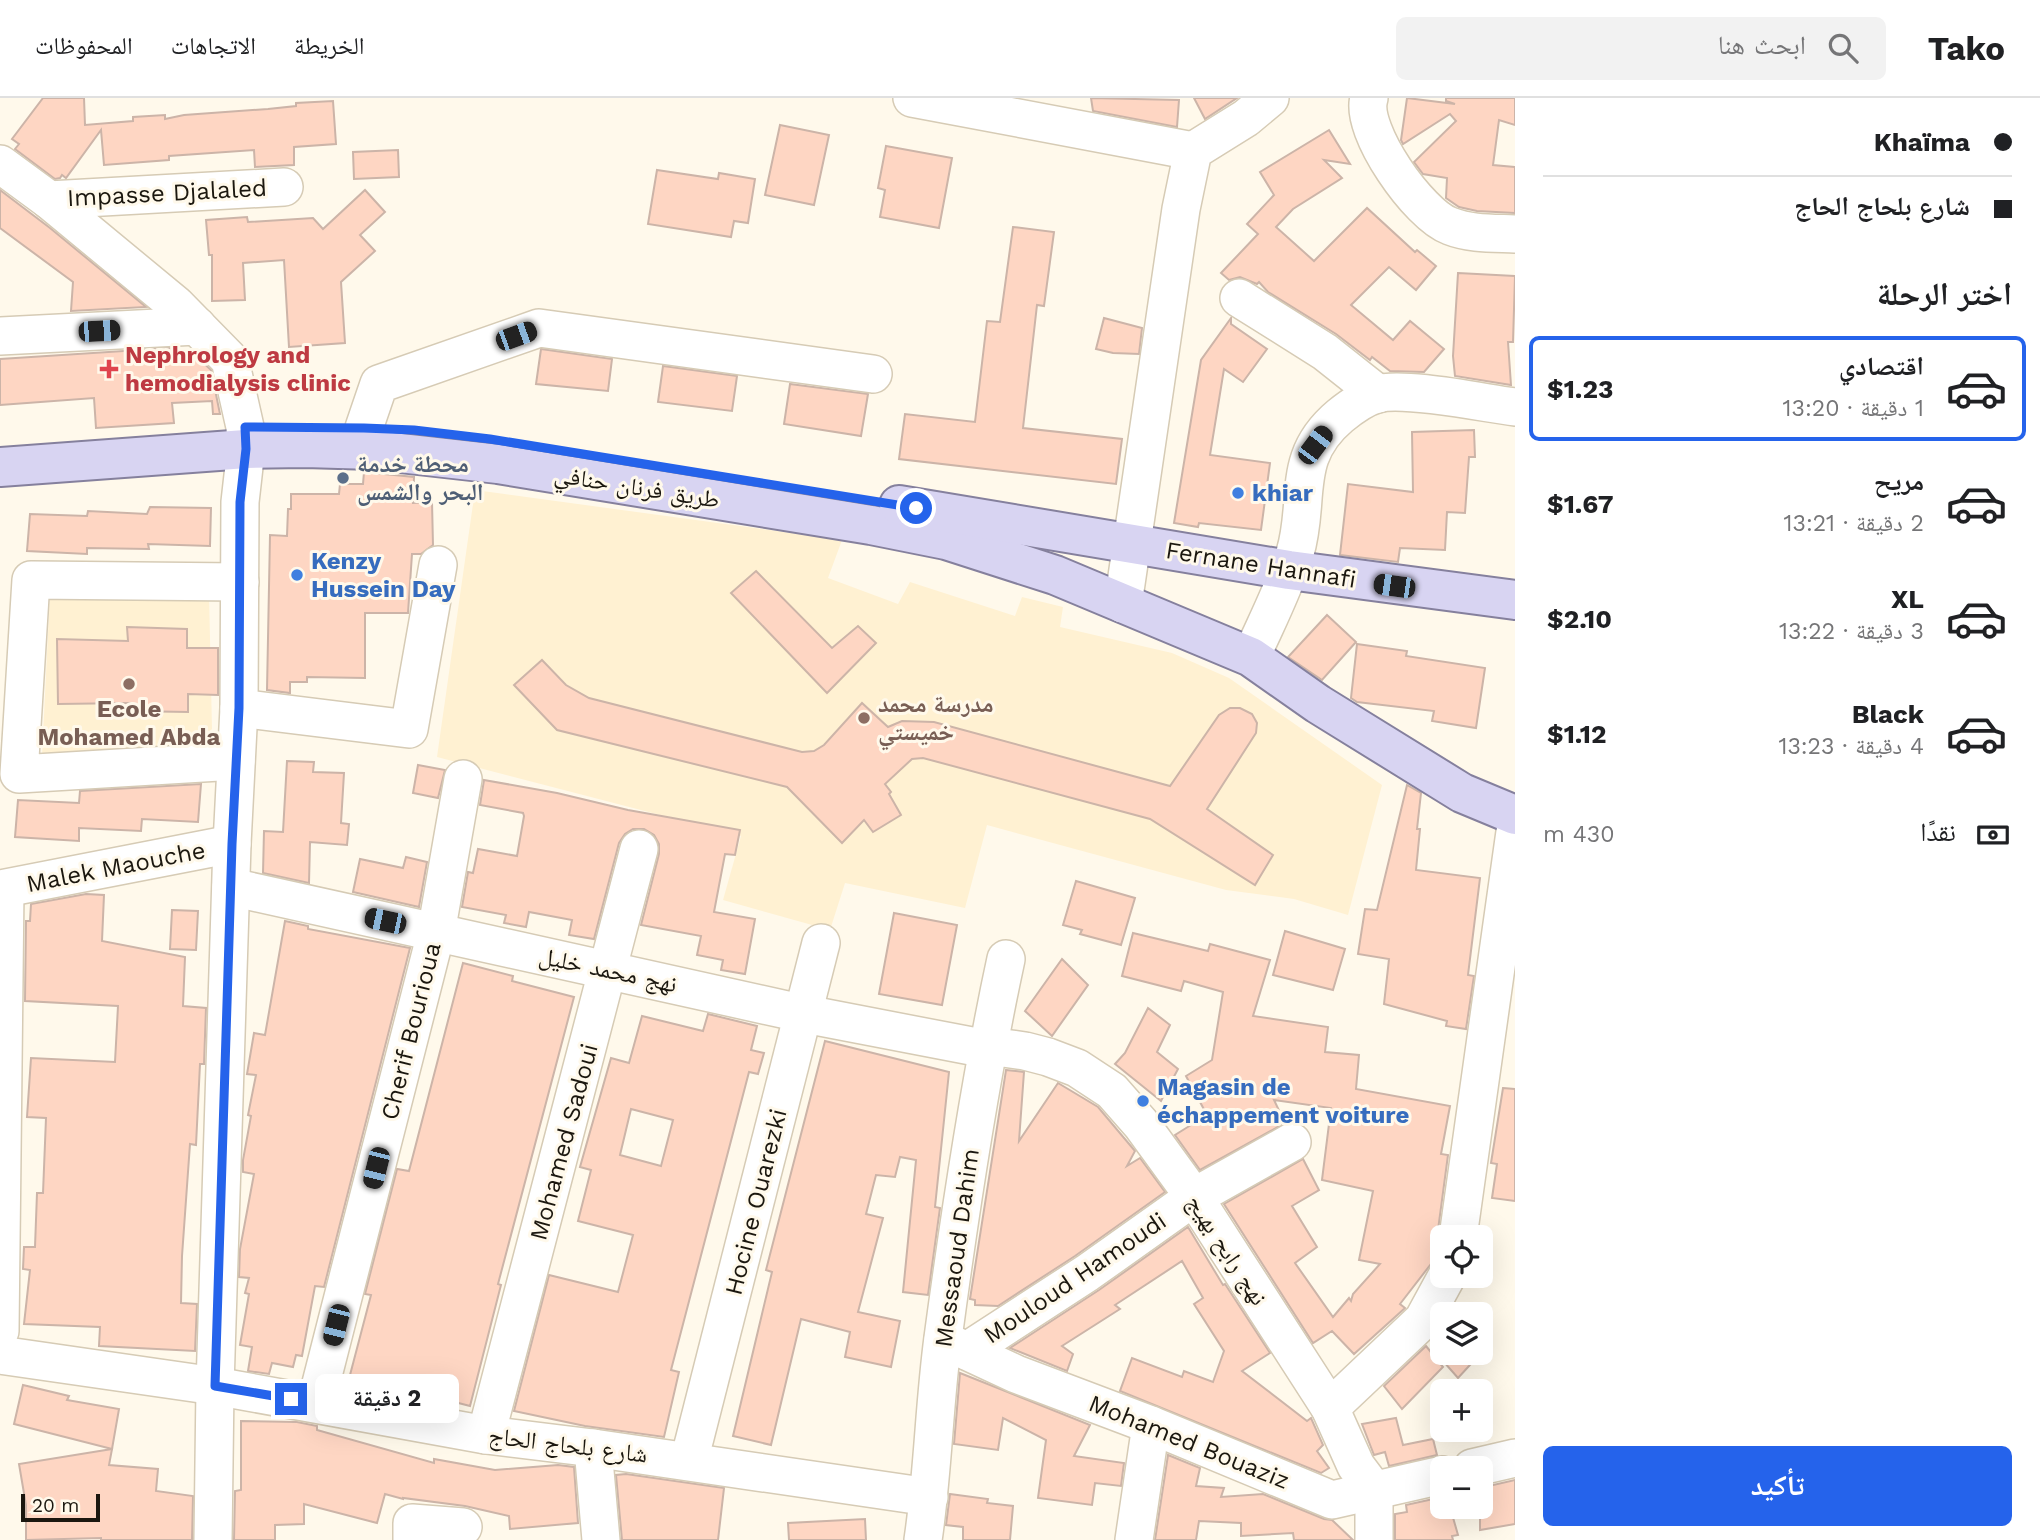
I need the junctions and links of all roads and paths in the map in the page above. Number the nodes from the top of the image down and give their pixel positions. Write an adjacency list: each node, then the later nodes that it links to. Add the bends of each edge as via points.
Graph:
1 (912, 98): 4 (street)
2 (1270, 98): 4 (street)
3 (1369, 98): 8 (street, via 1372,128 1395,173 1425,210 1450,226)
4 (1193, 151): 19 (street)
5 (0, 164): 7 (street)
6 (284, 187): 7 (street, Impasse Djalaled)
7 (50, 200): 10 (street)
8 (1515, 234)
9 (1240, 298): 13 (street, via 1325,352)
10 (197, 326): 11 (street); 16 (street, via 230,360)
11 (0, 336)
12 (873, 373): 15 (street, via 539,328 379,384)
13 (1378, 394): 14 (street, via 1414,393); 21 (street, via 1352,406 1330,424 1315,445 1307,464 1298,542)
14 (1515, 407)
15 (364, 428): 16 (main road, طريق فرنان حنافي); 19 (main road, طريق فرنان حنافي, via 490,439)
16 (246, 438): 17 (main road, طريق فرنان حنافي, via 191,428); 18 (main road, طريق فرنان حنافي); 22 (street); 24 (main road, طريق فرنان حنافي, via 498,464 871,525 946,540 1055,575)
17 (0, 441)
18 (0, 467)
19 (1133, 545): 21 (main road, Fernane Hannafi); 24 (street)
20 (438, 565): 26 (street, via 409,729)
21 (1289, 570): 23 (main road, Fernane Hannafi); 25 (street)
22 (240, 582): 26 (street); 27 (street, via 31,580 19,774)
23 (1515, 600)
24 (1123, 604): 25 (main road, طريق فرنان حنافي)
25 (1251, 657): 29 (main road, via 1462,793)
26 (239, 708): 27 (street)
27 (236, 761): 31 (street)
28 (463, 779): 35 (street, Cherif Bourioua)
29 (1515, 815)
30 (1515, 832): 43 (street)
31 (232, 844): 33 (street); 34 (street, Malek Maouche)
32 (639, 849): 38 (street, Mohamed Sadoui)
33 (231, 887): 35 (street, نهج محمد خليل); 48 (street)
34 (3, 889): 45 (street)
35 (436, 933): 38 (street, نهج محمد خليل); 49 (street, Cherif Bourioua)
36 (821, 943): 39 (street, Hocine Ouarezki)
37 (1006, 959): 40 (street, Messaoud Dahim)
38 (610, 970): 39 (street, نهج محمد خليل); 52 (street, Mohamed Sadoui)
39 (804, 1014): 40 (street, نهج محمد خليل); 55 (street, Hocine Ouarezki)
40 (986, 1049): 42 (street, نهج رابح بهيج, via 1048,1057 1077,1068 1112,1091); 46 (street, Messaoud Dahim)
41 (1292, 1142): 42 (street, Mouloud Hamoudi)
42 (1194, 1197): 46 (street, Mouloud Hamoudi, via 1087,1273); 50 (street, نهج رابح بهيج)
43 (1460, 1225)
44 (1440, 1288): 50 (street, via 1423,1320)
45 (0, 1331)
46 (955, 1346): 51 (street, Mohamed Bouaziz); 59 (street, Messaoud Dahim)
47 (0, 1355): 48 (street, شارع بلحاج الحاج)
48 (215, 1386): 49 (street, شارع بلحاج الحاج); 61 (street)
49 (316, 1403): 52 (street, شارع بلحاج الحاج)
50 (1329, 1408): 58 (street, نهج رابح بهيج, via 1356,1466)
51 (1151, 1425): 58 (street, Mohamed Bouaziz, via 1332,1500); 65 (street)
52 (486, 1435): 53 (street, شارع بلحاج الحاج)
53 (593, 1448): 55 (street, شارع بلحاج الحاج); 63 (street)
54 (1515, 1458): 56 (street)
55 (690, 1461): 59 (street, شارع بلحاج الحاج)
56 (1493, 1463)
57 (1430, 1478): 58 (street, Mohamed Bouaziz)
58 (1374, 1490): 66 (street)
59 (929, 1496): 64 (street, Messaoud Dahim)
60 (463, 1527): 62 (street, via 412,1523)
61 (213, 1540)
62 (412, 1540)
63 (601, 1540)
64 (923, 1540)
65 (1134, 1540)
66 (1374, 1540)

